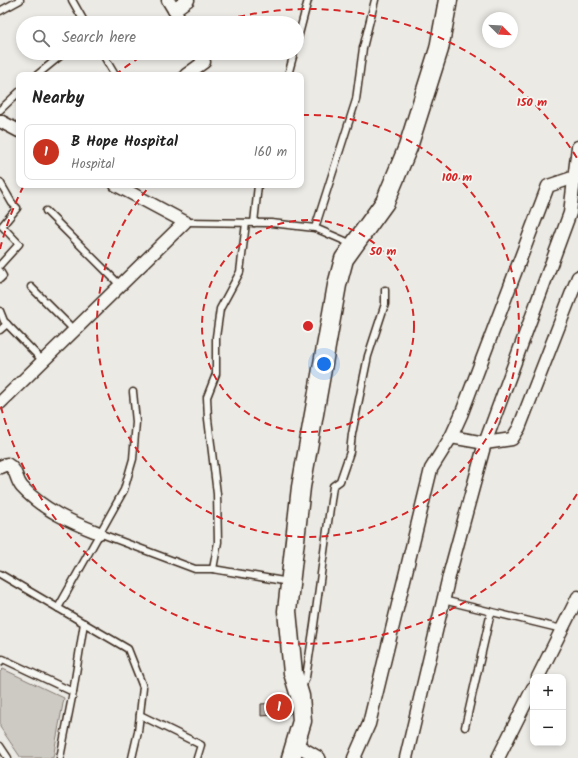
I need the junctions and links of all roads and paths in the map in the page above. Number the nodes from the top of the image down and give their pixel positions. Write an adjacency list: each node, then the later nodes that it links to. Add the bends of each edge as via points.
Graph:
1 (20, 0): 8 (lane)
2 (72, 0): 9 (lane)
3 (188, 0): 7 (street)
4 (308, 0): 11 (lane)
5 (375, 0): 33 (lane, via 363,48 356,100)
6 (448, 0): 34 (street, via 439,49 408,147 384,202)
7 (171, 5): 10 (street)
8 (0, 11)
9 (81, 16)
10 (178, 16)
11 (304, 16)
12 (55, 60): 16 (lane)
13 (106, 60): 17 (lane)
14 (203, 60): 18 (street, via 204,62)
15 (292, 60): 19 (lane)
16 (41, 72)
17 (113, 72)
18 (190, 72)
19 (289, 72)
20 (16, 95): 21 (lane)
21 (0, 110)
22 (0, 120): 23 (street)
23 (16, 129)
24 (578, 147): 25 (street)
25 (576, 177): 49 (street, via 548,186); 50 (street, via 570,213)
26 (0, 182): 35 (lane, via 17,208 2,226 19,244)
27 (122, 188): 30 (street)
28 (258, 188): 32 (lane)
29 (46, 211): 39 (lane)
30 (185, 222): 31 (lane); 39 (street)
31 (246, 223): 32 (lane); 53 (lane, via 240,272 220,309 216,337 216,374 207,397 217,507 218,542)
32 (254, 223): 33 (lane)
33 (315, 228): 34 (lane)
34 (354, 245): 55 (street, via 344,259 337,284 301,487)
35 (0, 265)
36 (0, 271): 38 (lane, via 3,276)
37 (578, 277): 50 (street, via 519,428 512,439)
38 (0, 279)
39 (120, 286): 45 (street)
40 (31, 287): 45 (lane)
41 (385, 290): 66 (lane, via 385,304 368,356 350,452 340,481 333,486 306,677)
42 (0, 311): 43 (lane)
43 (7, 324): 44 (lane); 46 (lane)
44 (0, 330)
45 (74, 330): 46 (street)
46 (44, 361): 48 (street)
47 (134, 392): 52 (lane, via 136,422 133,459 124,490)
48 (0, 403)
49 (451, 437): 50 (street); 76 (street, via 431,469 369,724)
50 (485, 443): 57 (street)
51 (0, 467): 52 (street, via 7,464 13,468 21,485 38,503 70,521)
52 (100, 533): 53 (lane, via 195,569); 58 (lane)
53 (213, 569): 55 (lane)
54 (0, 574): 58 (lane)
55 (290, 582): 66 (street, via 287,611 293,673)
56 (578, 597): 61 (street)
57 (443, 600): 59 (lane); 77 (street)
58 (58, 608): 60 (lane)
59 (491, 612): 61 (lane); 68 (lane)
60 (84, 623): 64 (lane); 67 (lane, via 128,649 143,687)
61 (562, 629): 63 (street)
62 (0, 662): 64 (lane, via 3,660)
63 (540, 674)
64 (73, 692): 72 (lane)
65 (530, 694): 78 (street)
66 (300, 696): 70 (street, via 302,721)
67 (140, 715): 73 (lane); 74 (lane, via 201,745)
68 (465, 726)
69 (0, 746): 71 (lane)
70 (293, 751): 75 (street)
71 (8, 758)
72 (60, 758)
73 (132, 758)
74 (198, 758)
75 (319, 758)
76 (354, 758)
77 (406, 758)
78 (498, 758)

